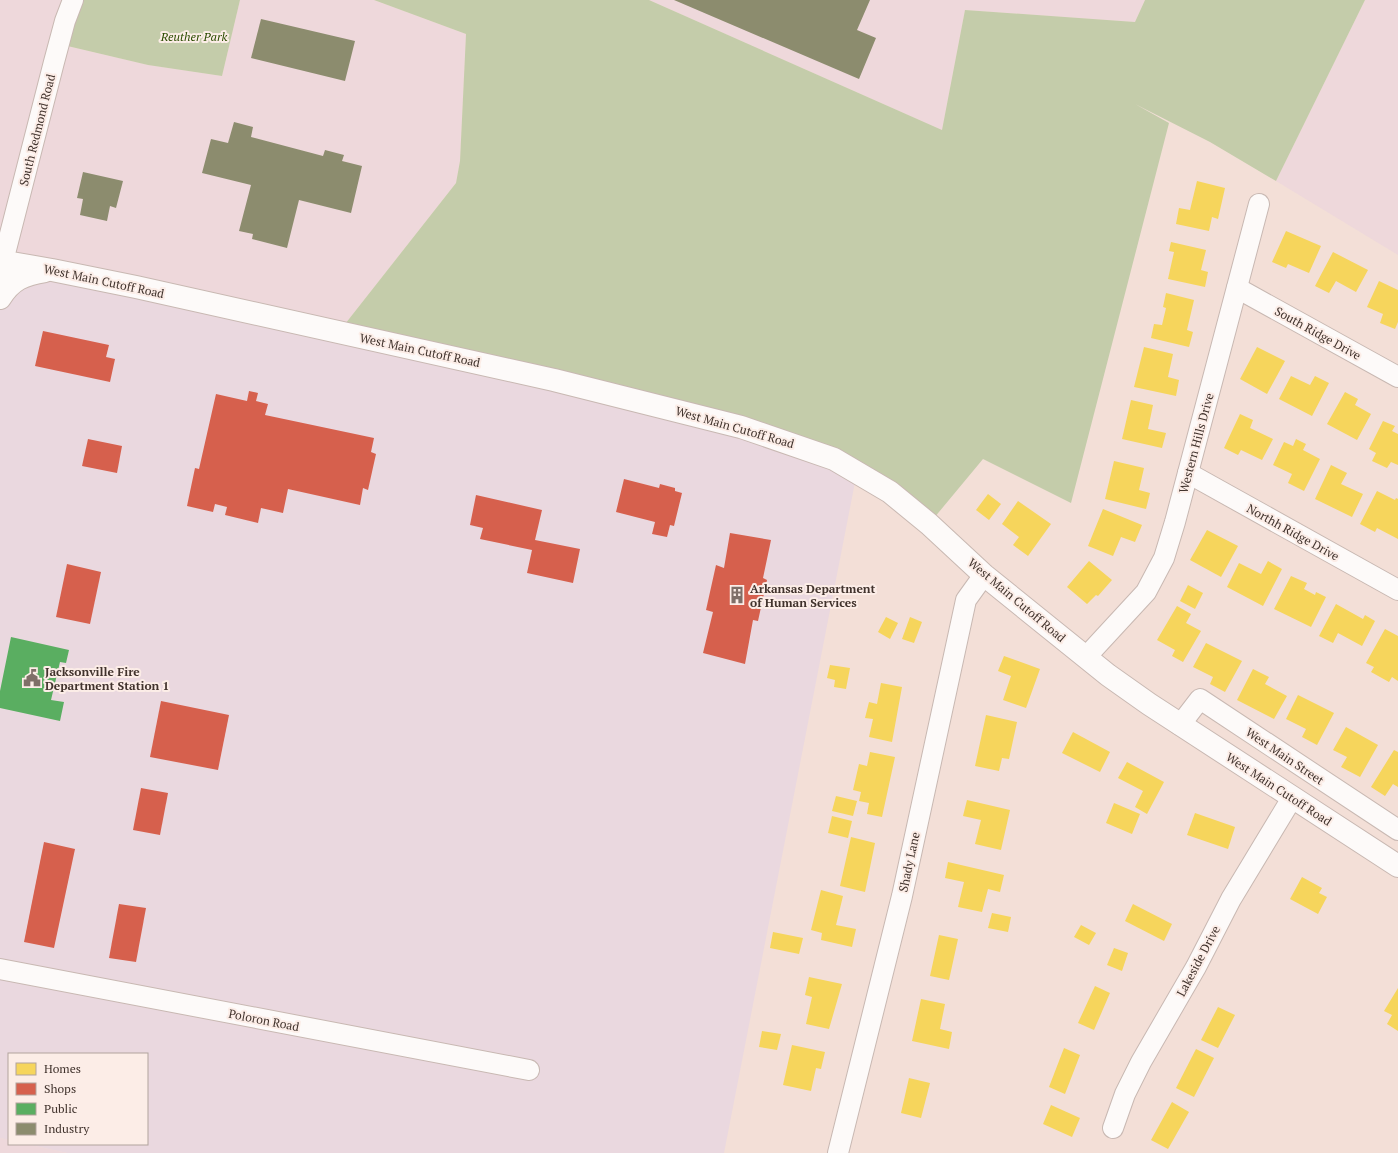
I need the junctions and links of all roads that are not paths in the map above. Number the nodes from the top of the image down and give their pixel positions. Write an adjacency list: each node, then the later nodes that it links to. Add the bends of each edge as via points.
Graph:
1 (73, 0): 3 (street, South Redmond Road, via 54,62)
2 (1260, 204): 5 (street, Western Hills Drive)
3 (1, 265): 4 (main road, West Main Cutoff Road)
4 (52, 270): 6 (main road, via 29,273 16,280); 9 (main road, West Main Cutoff Road, via 554,380 779,438 834,459 890,492)
5 (1237, 288): 7 (street, South Ridge Drive); 8 (street, Western Hills Drive)
6 (0, 298)
7 (1398, 377)
8 (1188, 473): 10 (street, Northh Ridge Drive); 11 (street, Western Hills Drive, via 1164,558 1146,592)
9 (984, 575): 11 (main road, West Main Cutoff Road); 19 (street, Shady Lane, via 966,600 902,896)
10 (1398, 590)
11 (1086, 657): 12 (main road, West Main Cutoff Road)
12 (1180, 725): 13 (main road, West Main Cutoff Road); 14 (street, West Main Street, via 1200,699)
13 (1292, 798): 15 (main road, West Main Cutoff Road); 18 (street, Lakeside Drive, via 1231,899 1142,1062 1125,1094)
14 (1398, 830)
15 (1398, 866)
16 (0, 969): 17 (street, Poloron Road)
17 (528, 1070)
18 (1112, 1128)
19 (838, 1153)

